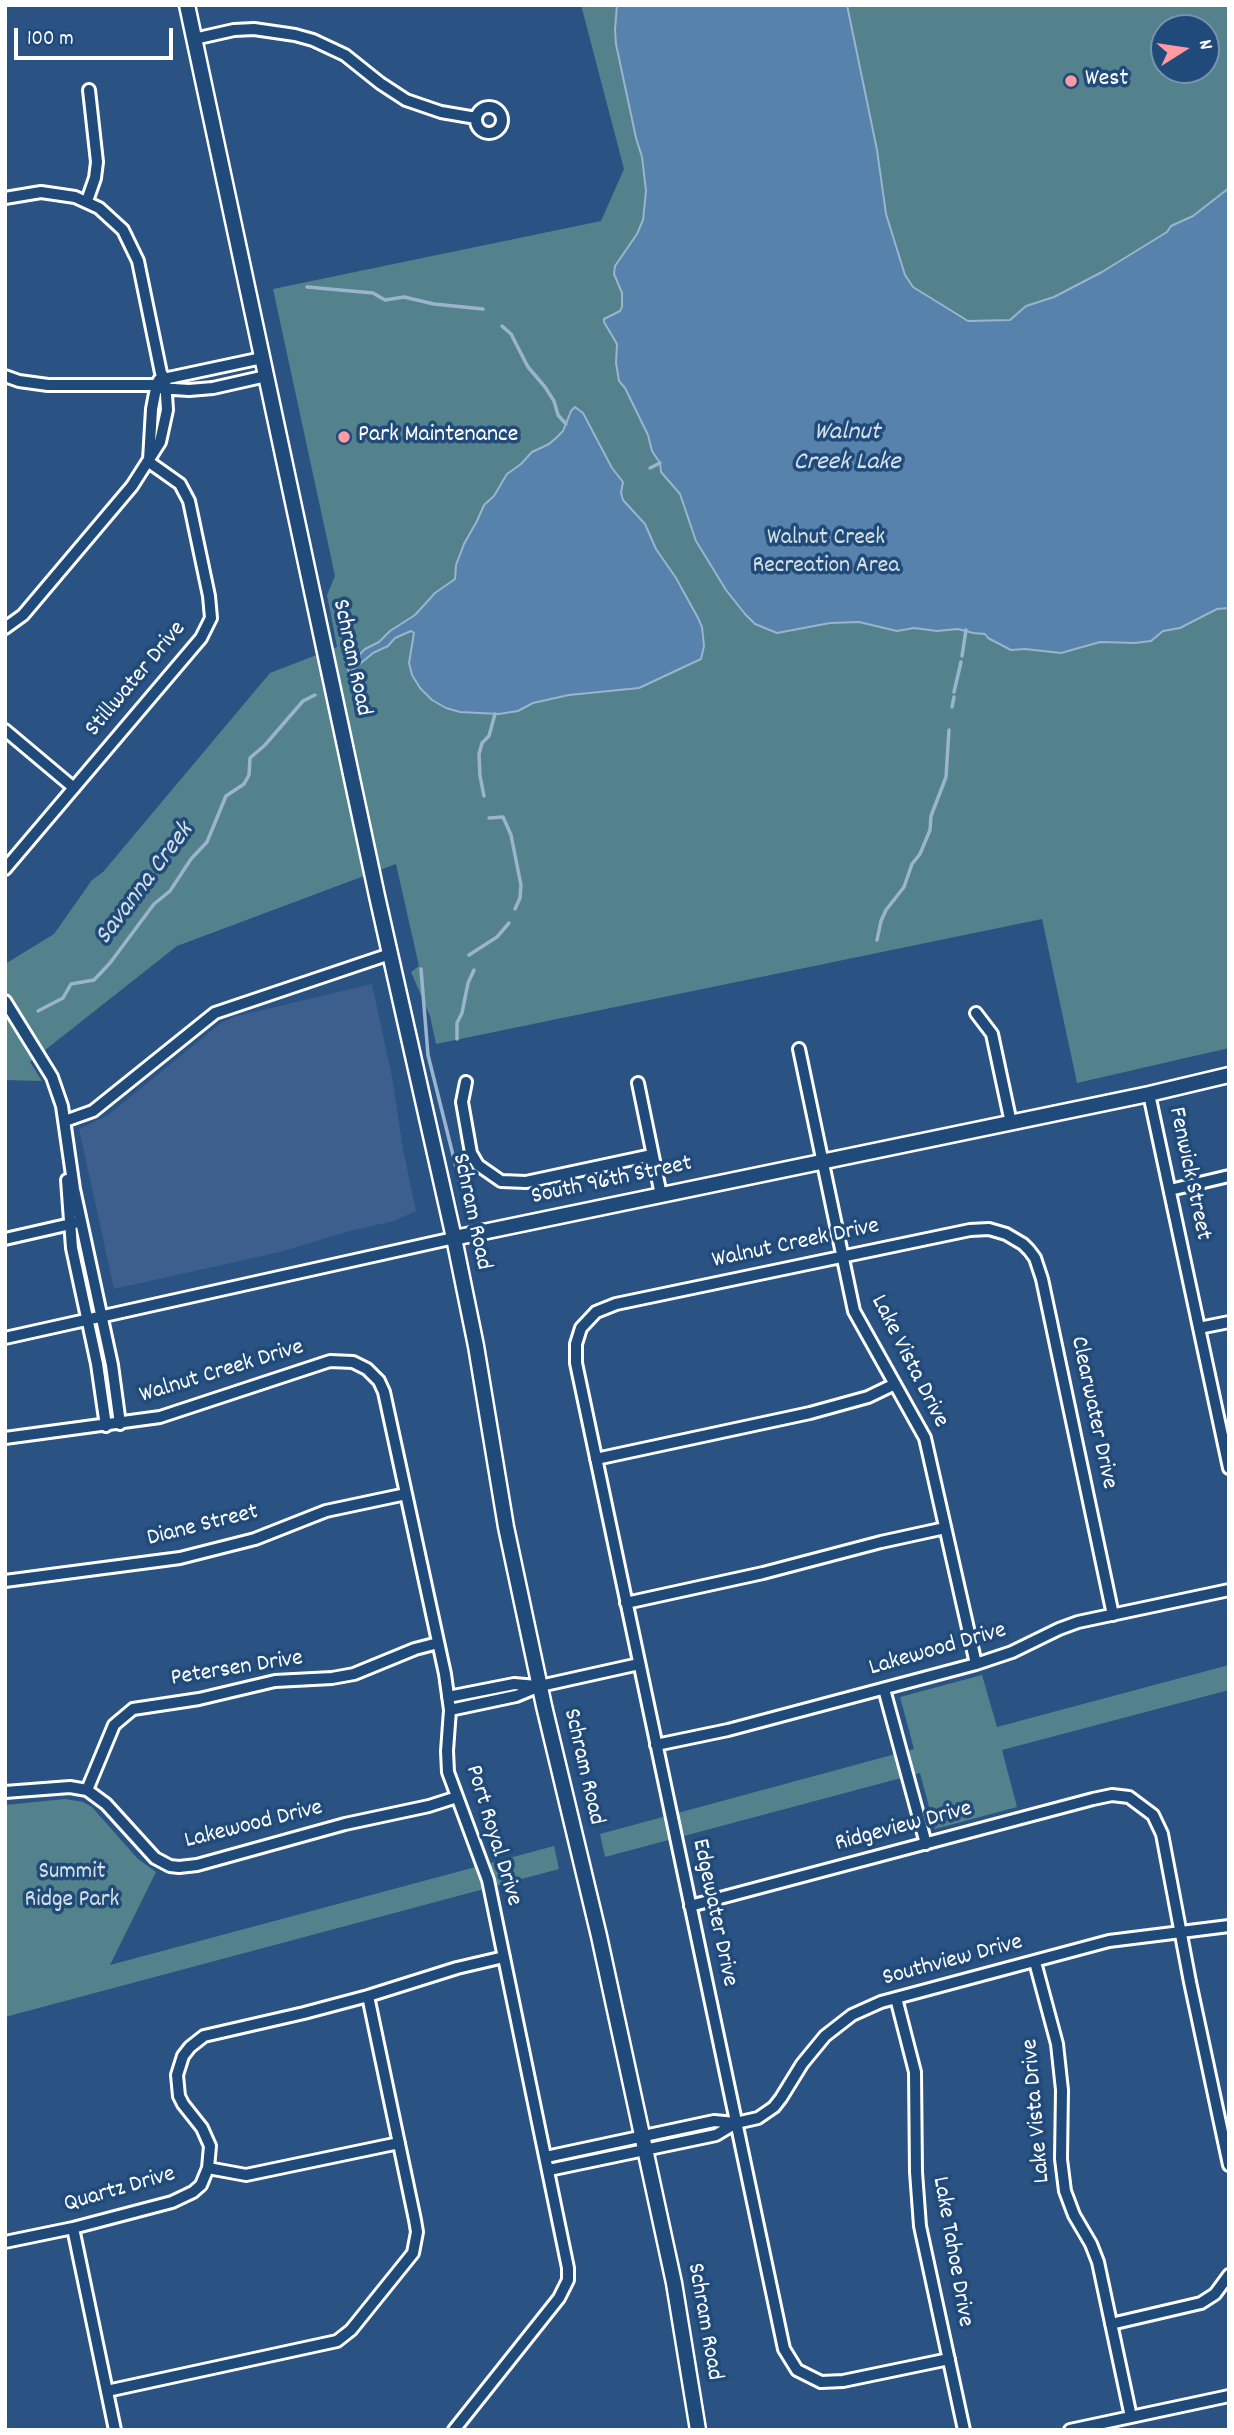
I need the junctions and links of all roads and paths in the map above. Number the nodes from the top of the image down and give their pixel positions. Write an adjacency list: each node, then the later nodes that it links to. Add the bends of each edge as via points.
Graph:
1 (187, 5): 2 (main road, Schram Road)
2 (194, 38): 4 (street, via 254,29 304,37 345,55 406,100); 7 (main road, Schram Road)
3 (89, 90): 6 (street, via 97,162)
4 (476, 118)
5 (5, 198): 6 (street, via 41,192)
6 (87, 201): 10 (street, via 114,220 134,250)
7 (262, 358): 8 (main road, Schram Road); 10 (street)
8 (266, 376): 10 (street, via 201,389); 16 (main road, Schram Road)
9 (6, 379): 10 (street, via 48,385)
10 (160, 382): 11 (street, via 152,409)
11 (149, 463): 12 (street, via 23,615); 14 (street, Stillwater Drive, via 180,484 189,501 211,618 201,638)
12 (5, 628)
13 (5, 730): 14 (street)
14 (74, 788): 15 (street, Stillwater Drive)
15 (5, 869)
16 (390, 954): 24 (street, via 215,1013 93,1111); 35 (main road, Schram Road)
17 (5, 1001): 24 (street, via 52,1077)
18 (976, 1013): 25 (street, via 992,1034)
19 (799, 1049): 28 (street, Lake Vista Drive)
20 (1229, 1075): 23 (main road, South 96th Street)
21 (466, 1082): 27 (street, via 462,1102 471,1153 478,1165 501,1181 526,1182)
22 (638, 1083): 27 (street)
23 (1149, 1094): 25 (main road, South 96th Street); 30 (street, Fenwick Street)
24 (65, 1121): 26 (street)
25 (1011, 1123): 28 (main road, South 96th Street)
26 (67, 1142): 32 (street); 33 (street)
27 (652, 1155): 31 (street)
28 (823, 1161): 31 (main road, South 96th Street); 37 (street, Lake Vista Drive)
29 (1229, 1176): 30 (street)
30 (1170, 1189): 42 (street, Fenwick Street)
31 (661, 1195): 35 (main road, South 96th Street)
32 (81, 1222): 33 (street); 39 (street)
33 (69, 1224): 36 (street); 40 (street)
34 (1006, 1234): 37 (street, Walnut Creek Drive, via 970,1230); 56 (street, Clearwater Drive, via 1029,1250 1042,1279)
35 (454, 1238): 39 (street, South 96th Street); 60 (main road, Schram Road)
36 (5, 1239)
37 (842, 1256): 38 (street, Walnut Creek Drive); 45 (street, Lake Vista Drive, via 854,1311)
38 (596, 1312): 49 (street, Edgewater Drive, via 581,1328 575,1354)
39 (102, 1317): 40 (street, South 96th Street); 46 (street)
40 (88, 1320): 43 (street, South 96th Street); 47 (street)
41 (1229, 1322): 42 (street)
42 (1199, 1328): 50 (street, Fenwick Street)
43 (5, 1339)
44 (367, 1369): 46 (street, Walnut Creek Drive, via 353,1362 330,1362 178,1413); 51 (street, Port Royal Drive, via 384,1392)
45 (895, 1384): 49 (street, via 810,1413); 52 (street, Lake Vista Drive, via 925,1438)
46 (120, 1424): 47 (street, Walnut Creek Drive)
47 (106, 1426): 48 (street, Walnut Creek Drive)
48 (5, 1438)
49 (596, 1459): 55 (street, Edgewater Drive)
50 (1229, 1468)
51 (406, 1494): 53 (street, Diane Street, via 326,1511 255,1539 180,1558); 57 (street, Port Royal Drive)
52 (945, 1528): 55 (street); 59 (street, Lake Vista Drive)
53 (5, 1581)
54 (1229, 1590): 56 (street, Lakewood Drive)
55 (626, 1602): 58 (street, Edgewater Drive)
56 (1113, 1615): 59 (street, Lakewood Drive, via 1068,1625)
57 (438, 1643): 62 (street, Port Royal Drive); 65 (street, Petersen Drive, via 354,1674 265,1682 134,1709 114,1725)
58 (639, 1664): 60 (street); 64 (street, Edgewater Drive)
59 (976, 1664): 61 (street, Lakewood Drive)
60 (540, 1686): 62 (street, via 513,1684); 63 (street); 78 (main road, Schram Road)
61 (884, 1689): 64 (street, Lakewood Drive); 68 (street)
62 (448, 1697): 63 (street, Port Royal Drive)
63 (450, 1710): 67 (street, Port Royal Drive, via 447,1762)
64 (656, 1745): 69 (street, Edgewater Drive)
65 (87, 1790): 66 (street); 67 (street, Lakewood Drive, via 106,1804 155,1858 179,1867)
66 (5, 1792)
67 (457, 1797): 72 (street, Port Royal Drive, via 488,1880)
68 (926, 1844): 69 (street, Ridgeview Drive); 71 (street, Ridgeview Drive, via 1102,1797 1129,1797 1146,1808 1158,1824)
69 (690, 1906): 76 (street, Edgewater Drive)
70 (1229, 1926): 71 (street, Southview Drive)
71 (1181, 1933): 73 (street, Southview Drive, via 1125,1938); 80 (street)
72 (504, 1957): 74 (street); 79 (street, Port Royal Drive)
73 (1035, 1962): 75 (street, Southview Drive); 86 (street, Lake Vista Drive, via 1056,2044 1065,2191 1095,2253)
74 (368, 1996): 77 (street); 81 (street, via 214,2032 190,2047 179,2066 177,2086 183,2104 207,2136)
75 (896, 1998): 76 (street, Southview Drive, via 842,2022 816,2045 774,2107 758,2118); 87 (street, Lake Tahoe Drive, via 915,2072 920,2226)
76 (736, 2123): 78 (street, Southview Drive, via 714,2121); 87 (street, Edgewater Drive, via 781,2338 792,2365 812,2379 831,2383)
77 (399, 2143): 81 (street, Quartz Drive, via 246,2175); 88 (street, via 416,2243 408,2260 351,2330 337,2341)
78 (644, 2143): 79 (street, Southview Drive); 82 (street, Southview Drive); 93 (main road, Schram Road, via 674,2283)
79 (546, 2157): 82 (street, Port Royal Drive)
80 (1229, 2165)
81 (208, 2168): 83 (street, Quartz Drive, via 201,2185 183,2197)
82 (549, 2170): 92 (street, Port Royal Drive, via 568,2280 559,2298)
83 (72, 2228): 84 (street, Quartz Drive); 88 (street)
84 (5, 2242)
85 (1229, 2275): 86 (street, via 1215,2294 1201,2303)
86 (1111, 2323): 90 (street, Lake Vista Drive)
87 (948, 2359): 94 (street, Lake Tahoe Drive)
88 (107, 2392): 91 (street)
89 (1229, 2396): 90 (street)
90 (1131, 2417): 95 (street)
91 (115, 2430)
92 (454, 2430)
93 (698, 2430)
94 (964, 2430)
95 (1070, 2430)

